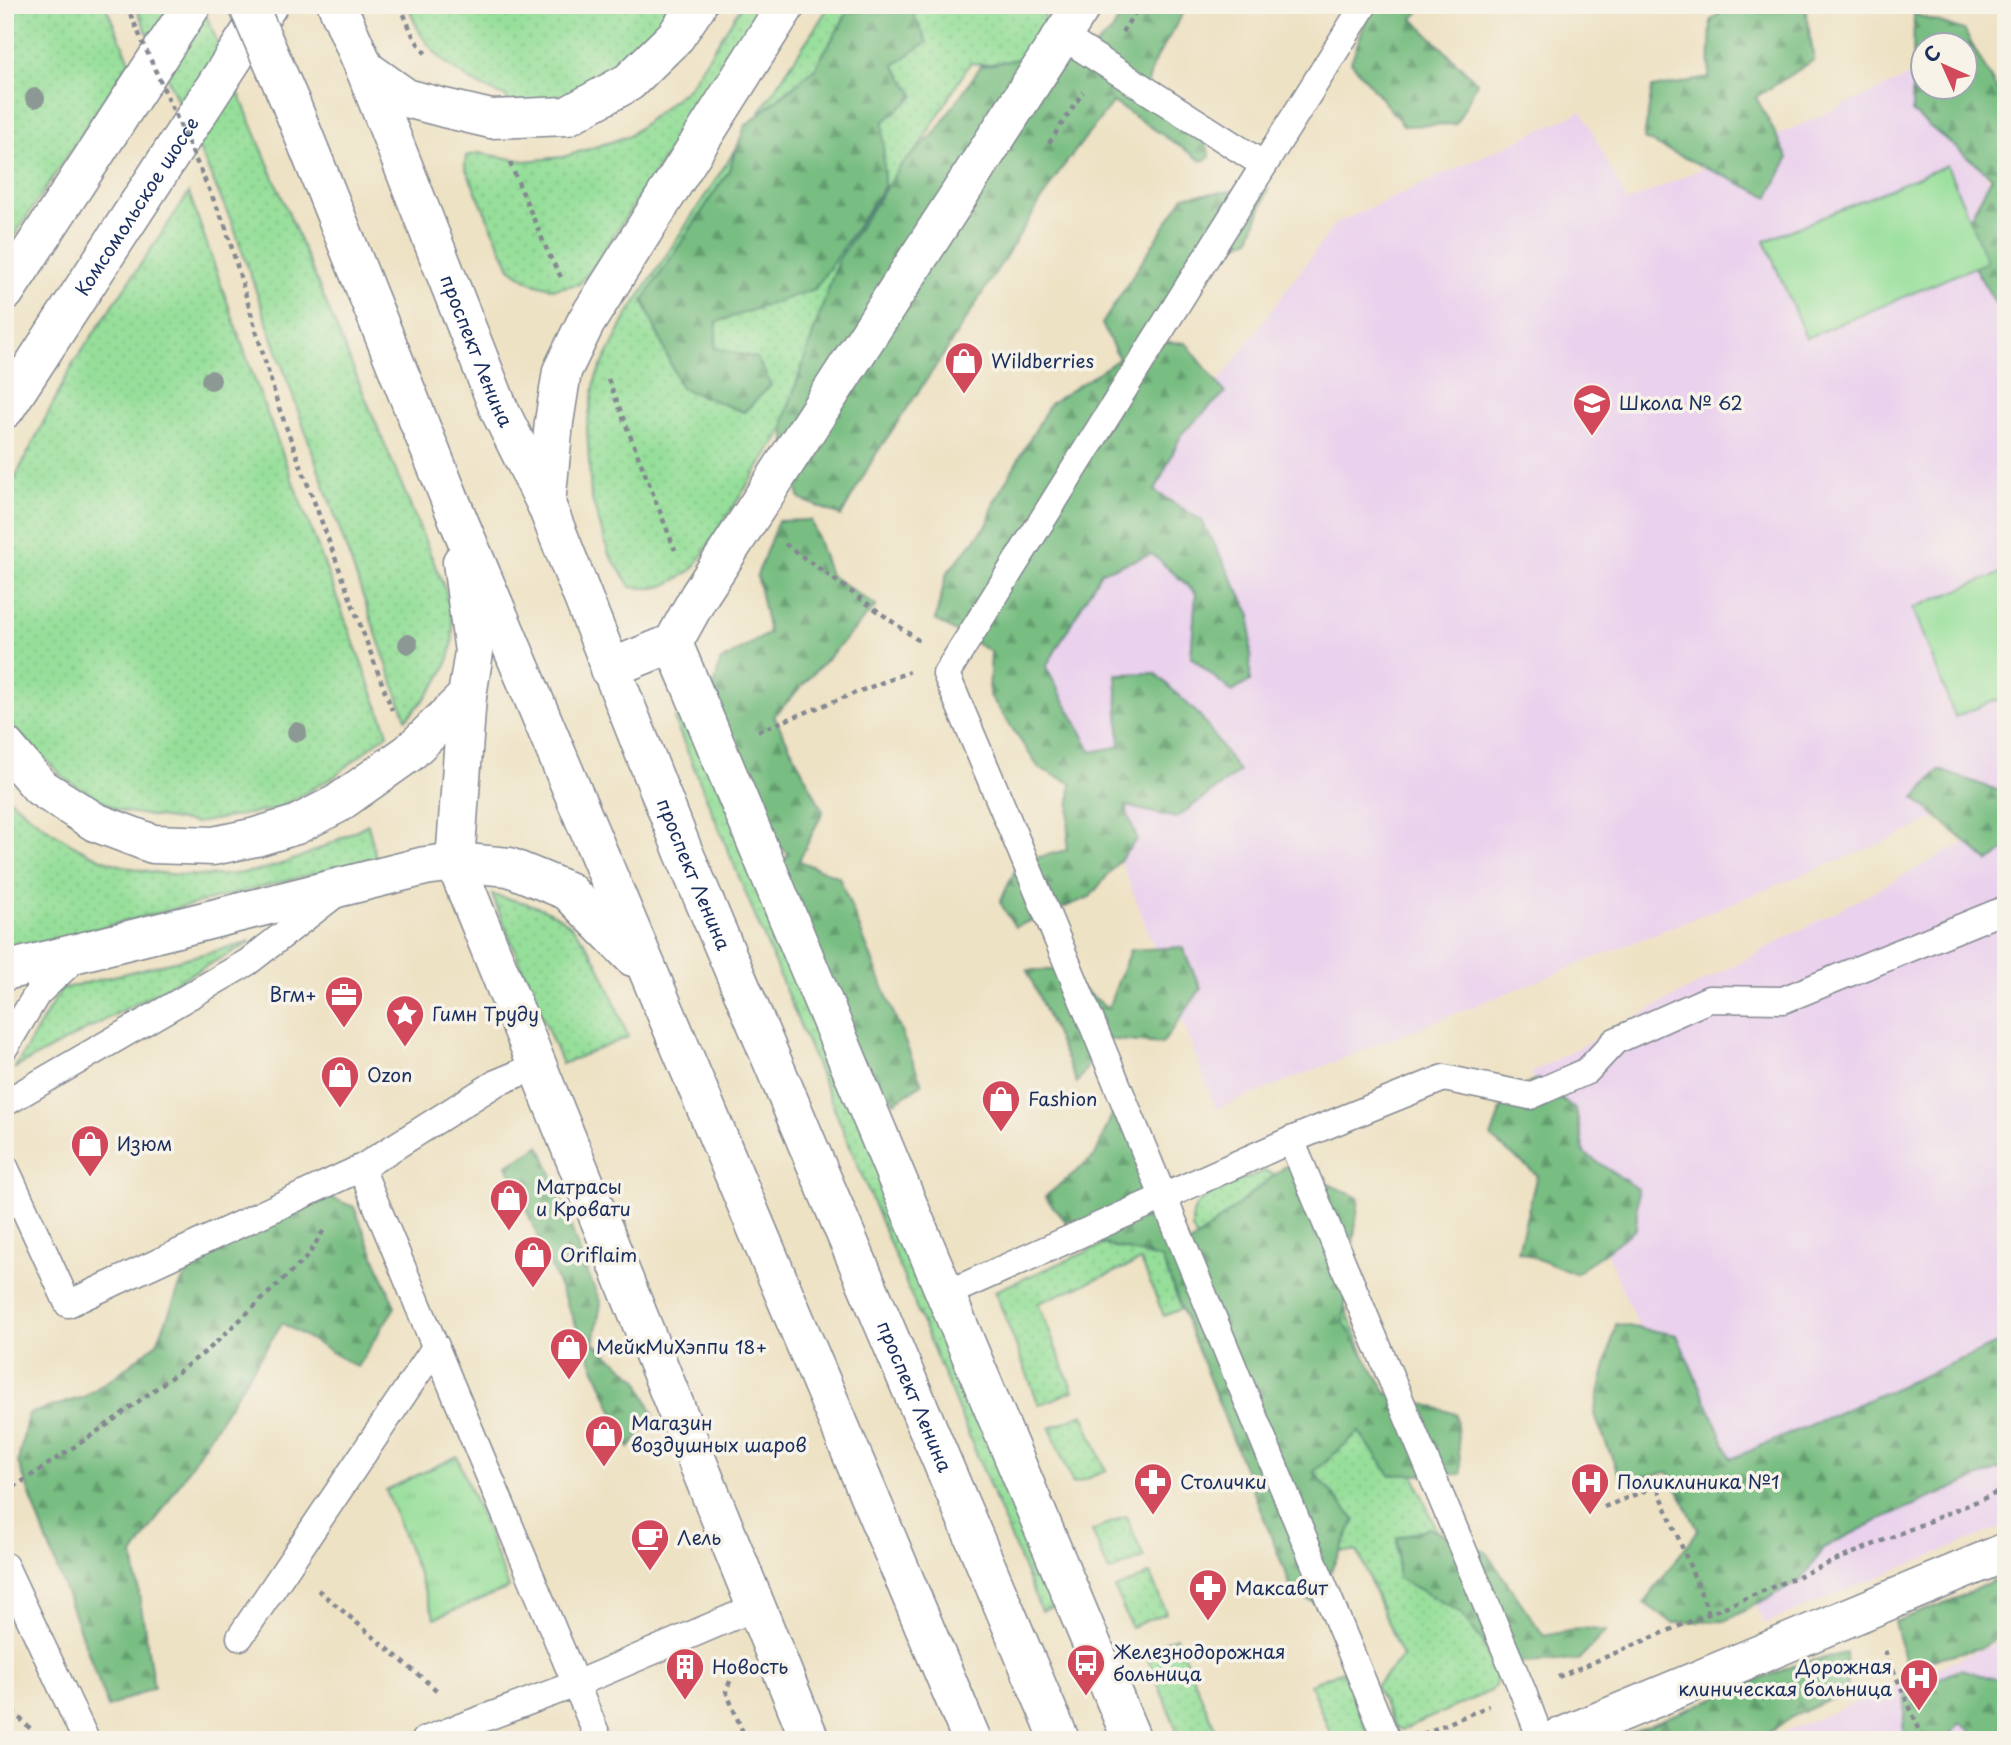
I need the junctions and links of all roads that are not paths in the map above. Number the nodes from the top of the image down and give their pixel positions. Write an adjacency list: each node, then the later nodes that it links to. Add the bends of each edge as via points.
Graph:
1 (192, 5): 11 (main road)
2 (248, 5): 14 (main road, bridge)
3 (268, 5): 12 (main road, Комсомольское шоссе)
4 (697, 5): 9 (main road, via 676,36 629,82 567,116 491,119 406,98)
5 (786, 5): 13 (main road, via 580,334 562,371)
6 (1364, 5): 10 (lane)
7 (340, 13): 9 (main road, проспект Ленина)
8 (1072, 21): 10 (lane); 15 (main road)
9 (365, 69): 13 (main road, проспект Ленина, via 498,407)
10 (1264, 165): 31 (lane, via 946,674)
11 (5, 292)
12 (5, 409)
13 (546, 504): 16 (main road, проспект Ленина)
14 (455, 512): 17 (main road, via 474,652); 24 (main road)
15 (673, 643): 16 (main road); 32 (main road)
16 (609, 669): 44 (main road, проспект Ленина)
17 (467, 696): 18 (main road, via 409,754 337,804 296,825 213,846 153,844 95,822 40,787); 19 (main road)
18 (5, 746)
19 (456, 862): 20 (main road); 24 (main road, via 509,867 568,891); 26 (main road)
20 (345, 886): 22 (main road); 27 (lane, via 248,962)
21 (2006, 909): 28 (lane, via 1783,1000 1710,999 1615,1041 1587,1071 1530,1097 1444,1078)
22 (83, 952): 23 (main road); 25 (lane, via 37,994)
23 (5, 971)
24 (647, 971): 43 (main road)
25 (5, 1047)
26 (539, 1065): 30 (lane, via 496,1083); 36 (main road)
27 (5, 1103)
28 (1291, 1140): 31 (lane); 47 (lane)
29 (5, 1167): 30 (lane, via 68,1304)
30 (361, 1168): 33 (lane)
31 (1165, 1197): 32 (lane); 46 (lane)
32 (946, 1294): 45 (main road)
33 (436, 1346): 37 (lane); 38 (lane)
34 (2006, 1552): 48 (main road)
35 (5, 1566): 39 (lane)
36 (756, 1607): 38 (lane); 42 (main road)
37 (240, 1637)
38 (576, 1684): 40 (lane); 41 (lane)
39 (86, 1740)
40 (425, 1740)
41 (599, 1740)
42 (810, 1740)
43 (972, 1740)
44 (1060, 1740)
45 (1132, 1740)
46 (1387, 1740)
47 (1541, 1740)
48 (1554, 1740)

